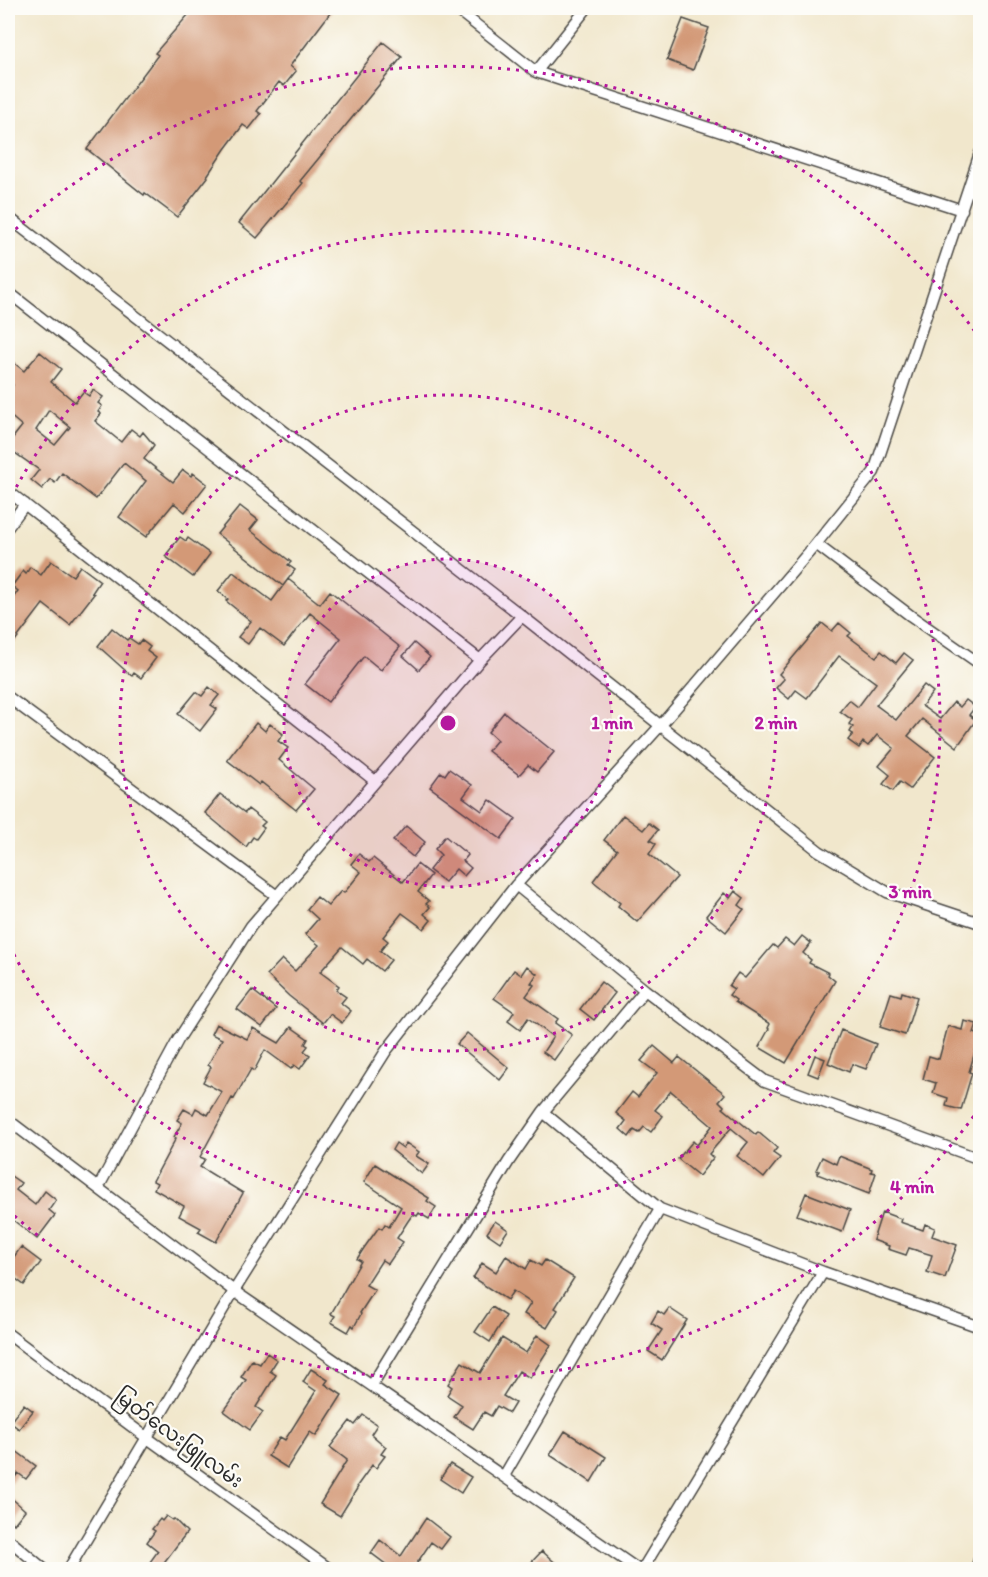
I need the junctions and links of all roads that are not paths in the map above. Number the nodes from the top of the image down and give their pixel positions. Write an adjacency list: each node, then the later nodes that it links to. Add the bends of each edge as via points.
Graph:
1 (455, 8): 3 (street)
2 (587, 8): 3 (street)
3 (536, 72): 5 (street)
4 (981, 153): 5 (street)
5 (962, 210): 11 (street, via 874,472)
6 (8, 217): 12 (street)
7 (8, 292): 13 (street)
8 (8, 490): 9 (street)
9 (25, 504): 10 (street); 17 (street)
10 (8, 527)
11 (816, 544): 14 (street); 16 (street)
12 (522, 616): 13 (street); 16 (street)
13 (480, 660): 17 (street)
14 (981, 664)
15 (8, 697): 19 (street)
16 (661, 725): 18 (street); 20 (street, via 819,851 857,876 887,892)
17 (375, 781): 19 (street)
18 (516, 885): 21 (street); 28 (street, via 386,1051)
19 (277, 896): 25 (street, via 251,927 178,1040)
20 (981, 923)
21 (645, 990): 22 (street); 24 (street, via 765,1081)
22 (543, 1112): 26 (street); 31 (street)
23 (8, 1120): 25 (street)
24 (981, 1159)
25 (98, 1188): 28 (street)
26 (660, 1209): 27 (street); 33 (street)
27 (823, 1272): 29 (street); 39 (street)
28 (234, 1291): 31 (street); 32 (street)
29 (981, 1327)
30 (8, 1334): 32 (street, မြတ်လေးဖြူလမ်း)
31 (372, 1386): 33 (street)
32 (146, 1437): 37 (street); 38 (street, မြတ်လေးဖြူလမ်း)
33 (504, 1476): 39 (street)
34 (8, 1539): 36 (street)
35 (981, 1556): 40 (street)
36 (45, 1569)
37 (68, 1569)
38 (331, 1569)
39 (640, 1569)
40 (976, 1569)

